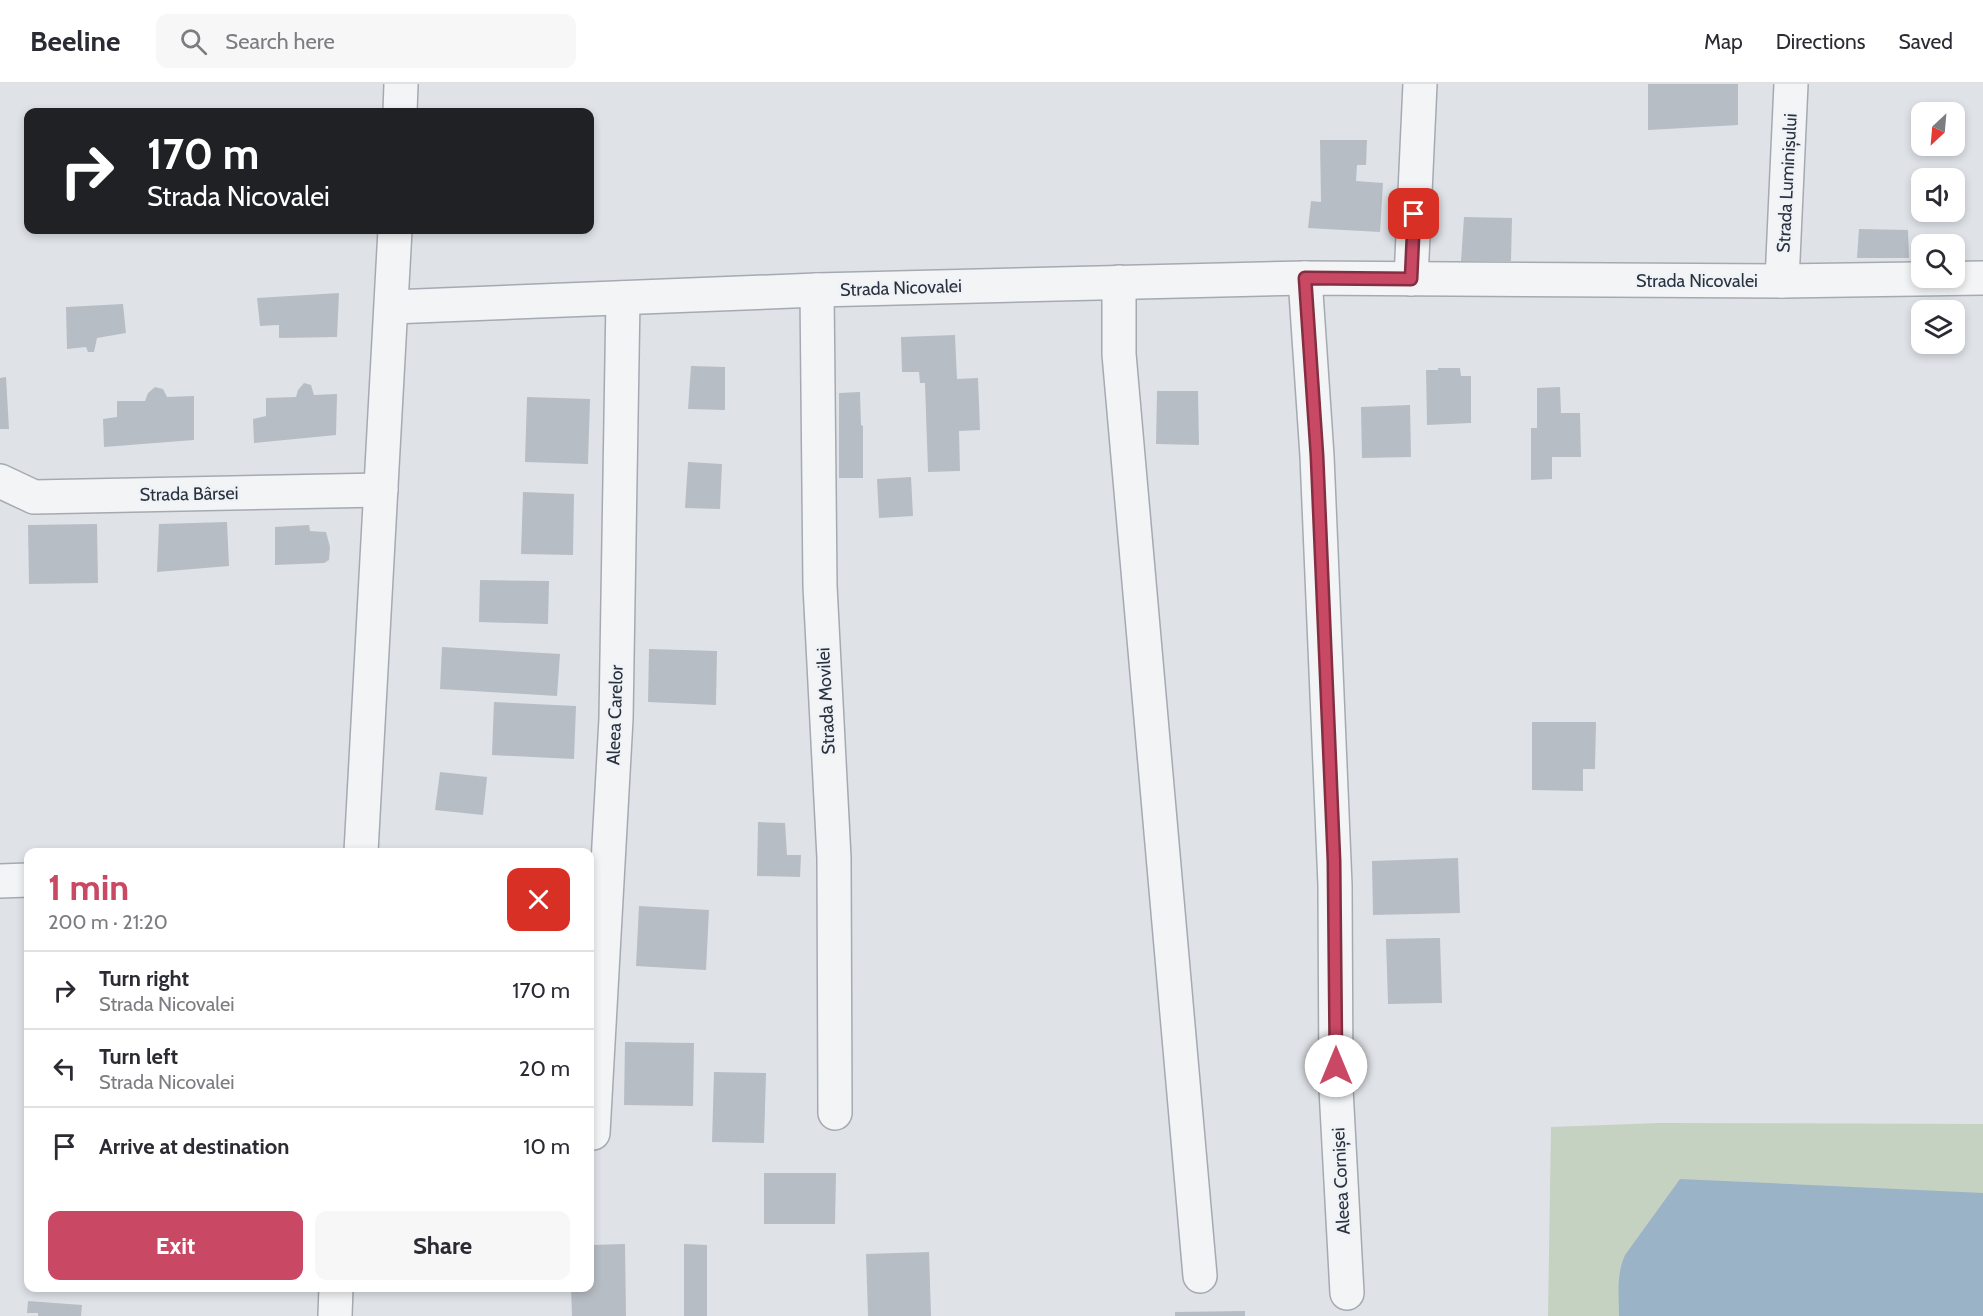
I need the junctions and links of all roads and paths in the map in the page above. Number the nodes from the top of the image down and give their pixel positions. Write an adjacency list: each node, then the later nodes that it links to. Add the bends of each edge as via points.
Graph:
1 (401, 84): 4 (street)
2 (1420, 84): 8 (street)
3 (1791, 84): 9 (street, Strada Luminișului)
4 (400, 108)
5 (395, 234): 13 (street)
6 (1305, 278): 8 (street, Strada Nicovalei); 10 (street, Strada Nicovalei); 23 (street, Aleea Cornișei, via 1317,456 1334,861 1336,1089)
7 (1983, 278): 9 (street, Strada Nicovalei)
8 (1411, 279): 9 (street, Strada Nicovalei)
9 (1782, 281)
10 (1119, 282): 11 (street, Strada Nicovalei); 21 (street, via 1120,366)
11 (818, 290): 12 (street, Strada Nicovalei); 19 (street, Strada Movilei, via 820,586 834,858)
12 (623, 298): 13 (street, Strada Nicovalei); 20 (street, Aleea Carelor, via 616,719)
13 (392, 307): 15 (street)
14 (0, 481): 15 (street, Strada Bârsei, via 34,497)
15 (381, 490): 16 (street)
16 (361, 848)
17 (24, 880): 18 (street)
18 (0, 881)
19 (835, 1113)
20 (594, 1115)
21 (1200, 1276)
22 (336, 1292): 24 (street)
23 (1347, 1293)
24 (334, 1316)

